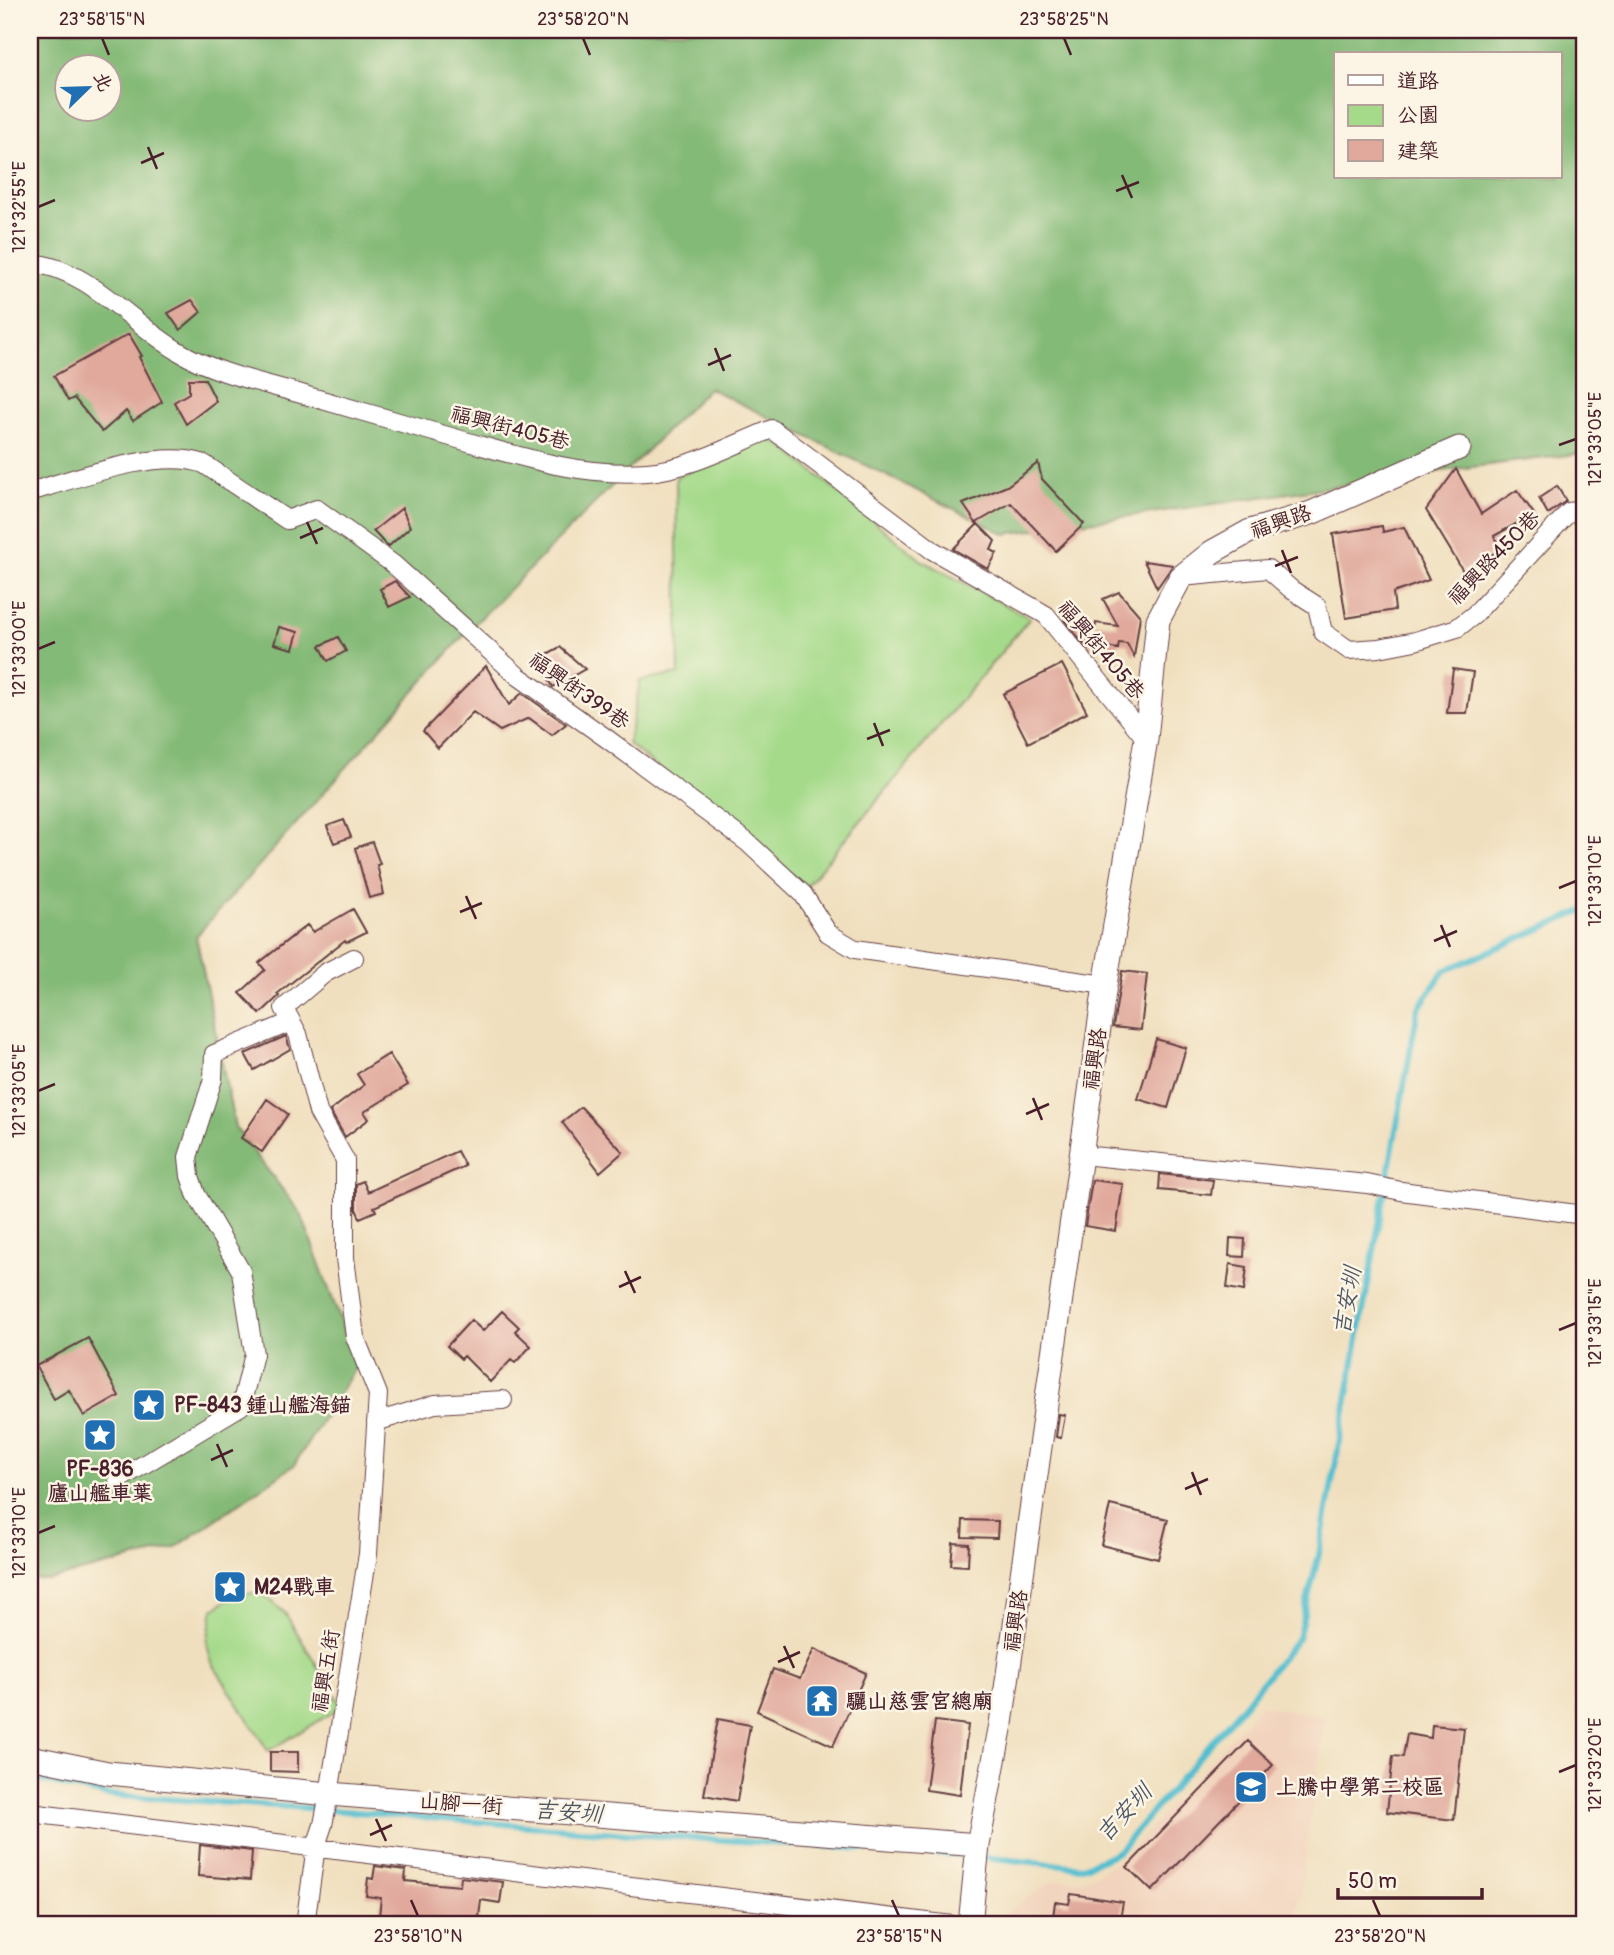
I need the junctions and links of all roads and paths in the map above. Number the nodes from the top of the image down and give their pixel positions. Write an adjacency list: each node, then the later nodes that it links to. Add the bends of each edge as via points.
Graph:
1 (30, 262): 6 (street, 福興街405巷, via 92,286 178,351 214,367 552,466 649,472 680,466 772,429 932,550 1046,615)
2 (1459, 448): 5 (street, 福興路, via 1311,513 1250,531 1212,552)
3 (30, 492): 8 (street, 福興街399巷, via 143,460 195,461 287,520 317,509 393,564 518,677 747,842 803,894 828,933 839,941 855,949)
4 (1584, 510): 5 (street, 福興路450巷, via 1569,512 1457,628 1379,648 1349,650 1323,632 1317,606 1268,569)
5 (1181, 577): 6 (street, 福興路, via 1158,620)
6 (1146, 739): 8 (street, 福興路)
7 (354, 958): 9 (street, via 325,973 284,1008)
8 (1105, 985): 10 (street, 福興路)
9 (291, 1022): 13 (street, 福興五街, via 318,1112 345,1160 347,1271 355,1338 377,1394); 14 (street, via 214,1054 213,1079 188,1157 196,1194 241,1271 254,1354 241,1406)
10 (1082, 1155): 11 (street, via 1367,1184); 19 (street, 福興路)
11 (1584, 1215)
12 (503, 1400): 13 (street, via 435,1404)
13 (376, 1422): 16 (street, 福興五街, via 368,1554)
14 (118, 1480)
15 (30, 1757): 16 (street, 山腳一街, via 108,1773)
16 (329, 1794): 18 (street, 福興五街); 19 (street, 山腳一街)
17 (30, 1813): 18 (street)
18 (316, 1846): 20 (street, 福興五街); 21 (street)
19 (978, 1856): 22 (street, 福興路)
20 (306, 1925)
21 (952, 1925)
22 (970, 1925)

